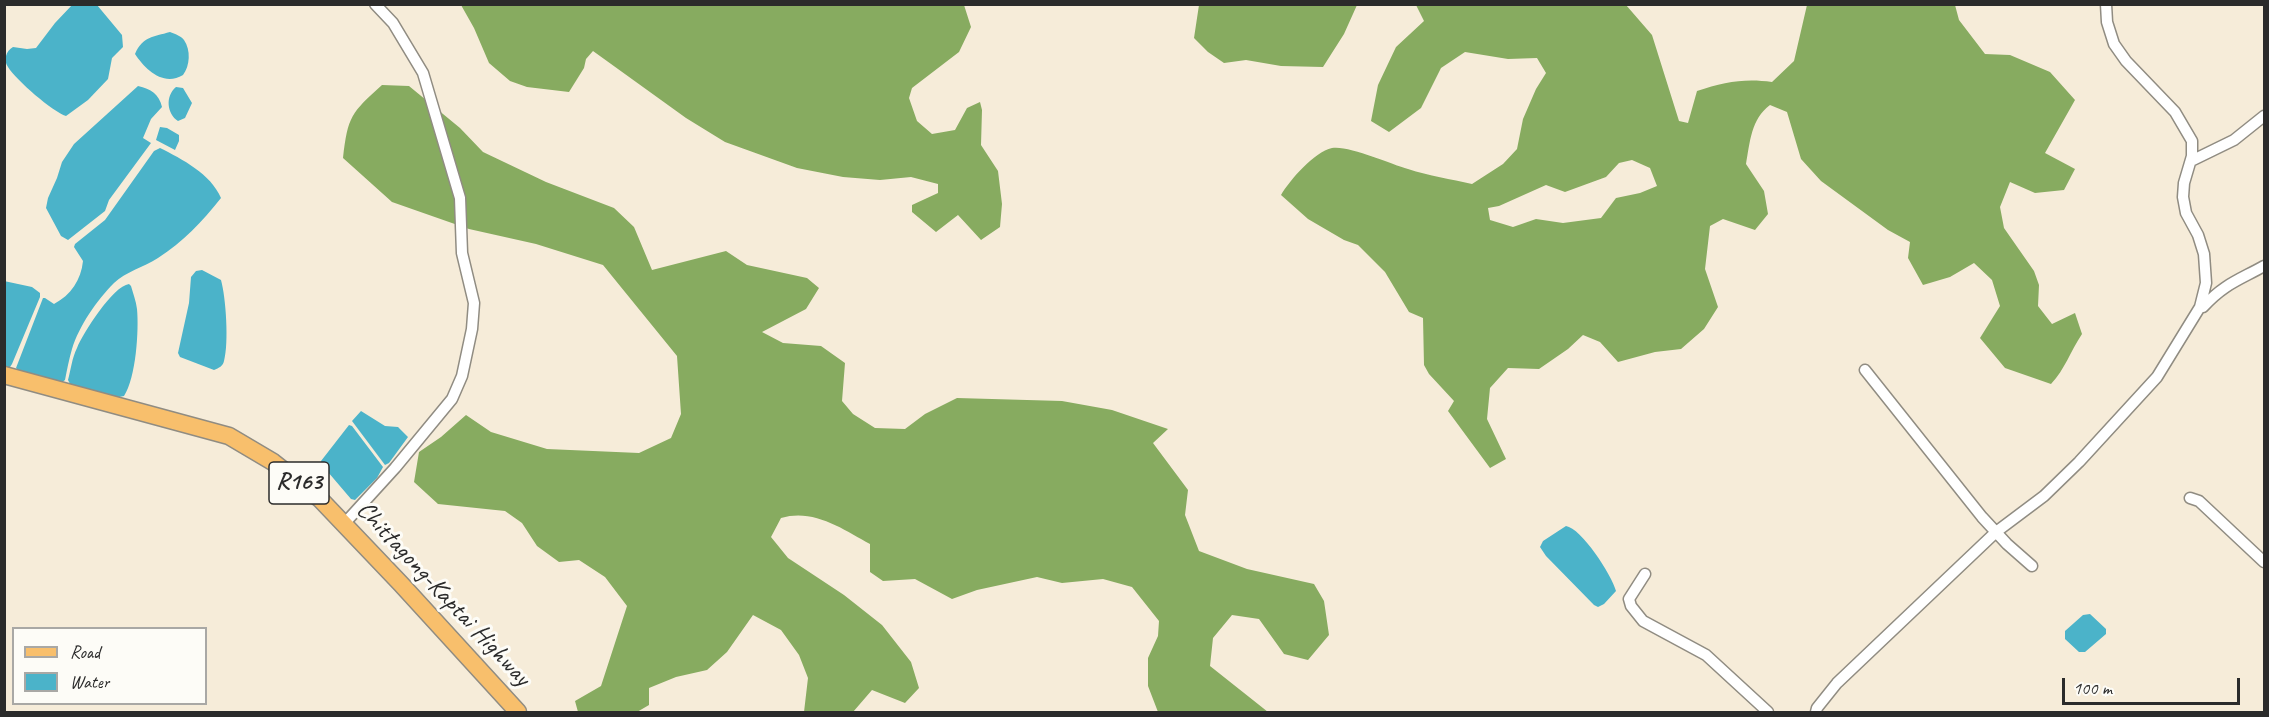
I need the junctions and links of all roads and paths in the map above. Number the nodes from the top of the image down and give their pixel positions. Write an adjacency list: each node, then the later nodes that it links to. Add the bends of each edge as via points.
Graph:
1 (375, 4): 10 (street, via 393,23 423,73 460,198 462,254 472,289 473,311 468,356 452,399)
2 (2106, 4): 4 (street, via 2114,44 2184,125 2192,141)
3 (2265, 116): 4 (street, via 2222,147)
4 (2191, 161): 6 (street, via 2184,183 2183,206 2201,243 2205,264 2204,297)
5 (2265, 266): 6 (street, via 2230,282)
6 (2197, 314): 11 (street, via 2157,377 2079,462 2044,496)
7 (1865, 370): 11 (street)
8 (4, 375): 10 (main road, Chittagong-Kaptai Highway / R163, via 228,436 273,462 320,499)
9 (2190, 498): 12 (street, via 2199,501)
10 (344, 524): 15 (main road, Chittagong-Kaptai Highway / R163)
11 (1996, 532): 13 (street); 17 (street, via 1837,683)
12 (2265, 562)
13 (2032, 566)
14 (1645, 573): 16 (street, via 1629,599 1636,614 1650,626 1706,655)
15 (518, 712)
16 (1768, 712)
17 (1816, 712)

